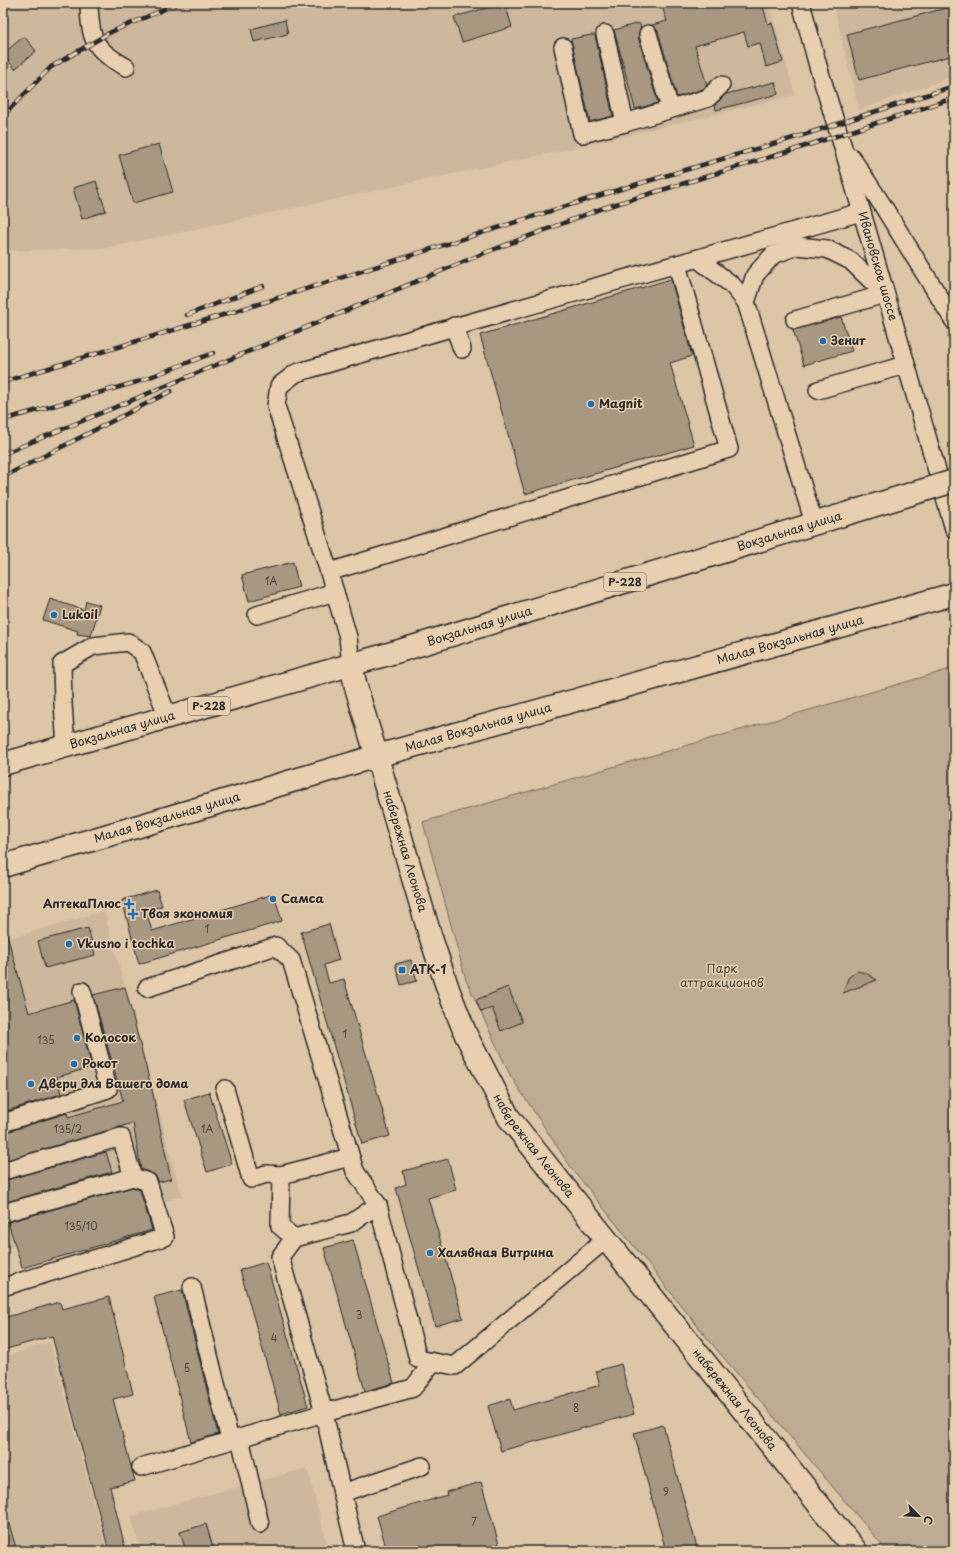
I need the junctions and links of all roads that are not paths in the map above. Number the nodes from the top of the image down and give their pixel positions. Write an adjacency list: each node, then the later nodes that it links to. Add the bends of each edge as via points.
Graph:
1 (89, 3): 6 (street, via 90,28 94,42 110,58)
2 (801, 3): 10 (street, Ивановское шоссе)
3 (605, 34): 9 (street)
4 (648, 34): 8 (street)
5 (563, 47): 9 (street, via 582,134)
6 (126, 67)
7 (721, 85): 8 (street, via 708,98)
8 (670, 108): 9 (street)
9 (625, 123)
10 (842, 144): 11 (street, Ивановское шоссе); 17 (street)
11 (861, 212): 12 (street); 14 (street, Ивановское шоссе)
12 (698, 259): 13 (street); 15 (street, via 732,285)
13 (677, 265): 18 (street); 25 (street, via 729,449)
14 (885, 294): 15 (street, via 851,261 827,250 797,246 774,255 755,275); 16 (street); 20 (street, Ивановское шоссе)
15 (746, 302): 23 (street)
16 (795, 320)
17 (954, 321)
18 (454, 326): 19 (street); 25 (street, via 296,373 280,386 276,406)
19 (462, 349)
20 (905, 365): 21 (street); 24 (street, Ивановское шоссе)
21 (818, 390)
22 (954, 481): 23 (main road, Вокзальная улица / Р-228, bridge)
23 (814, 523): 29 (main road, Вокзальная улица / Р-228)
24 (954, 529)
25 (329, 572): 26 (street)
26 (335, 592): 28 (street); 29 (street, via 348,637)
27 (954, 594): 32 (main road, Малая Вокзальная улица)
28 (257, 615)
29 (351, 665): 30 (main road, Вокзальная улица / Р-228); 32 (main road, набережная Леонова)
30 (168, 717): 31 (main road, Вокзальная улица / Р-228); 31 (street, via 142,652 128,642 93,646 62,664)
31 (66, 747): 33 (main road, Вокзальная улица / Р-228)
32 (377, 756): 34 (main road, Малая Вокзальная улица); 46 (main road, набережная Леонова, via 430,935 466,1035 509,1118)
33 (3, 764)
34 (3, 866)
35 (147, 988): 39 (street, via 276,946 291,960)
36 (82, 992): 38 (street, via 108,1090)
37 (225, 1090): 41 (street, via 251,1179 266,1174)
38 (3, 1123)
39 (350, 1157): 41 (street); 43 (street, via 355,1171)
40 (3, 1171): 42 (street, via 121,1137)
41 (281, 1175): 45 (street, via 280,1226)
42 (133, 1176): 44 (street); 47 (street, via 148,1182 165,1237)
43 (378, 1205): 45 (street, via 351,1223); 49 (street, via 418,1359)
44 (3, 1213)
45 (294, 1238): 50 (street, via 280,1257)
46 (606, 1239): 49 (street, via 455,1366); 57 (main road, набережная Леонова)
47 (3, 1285)
48 (192, 1286): 51 (street)
49 (433, 1362): 50 (street, via 413,1388)
50 (324, 1413): 51 (street); 54 (street)
51 (235, 1439): 53 (street); 55 (street)
52 (422, 1466): 54 (street)
53 (141, 1467)
54 (342, 1493): 56 (street)
55 (260, 1524)
56 (356, 1551)
57 (856, 1551)

